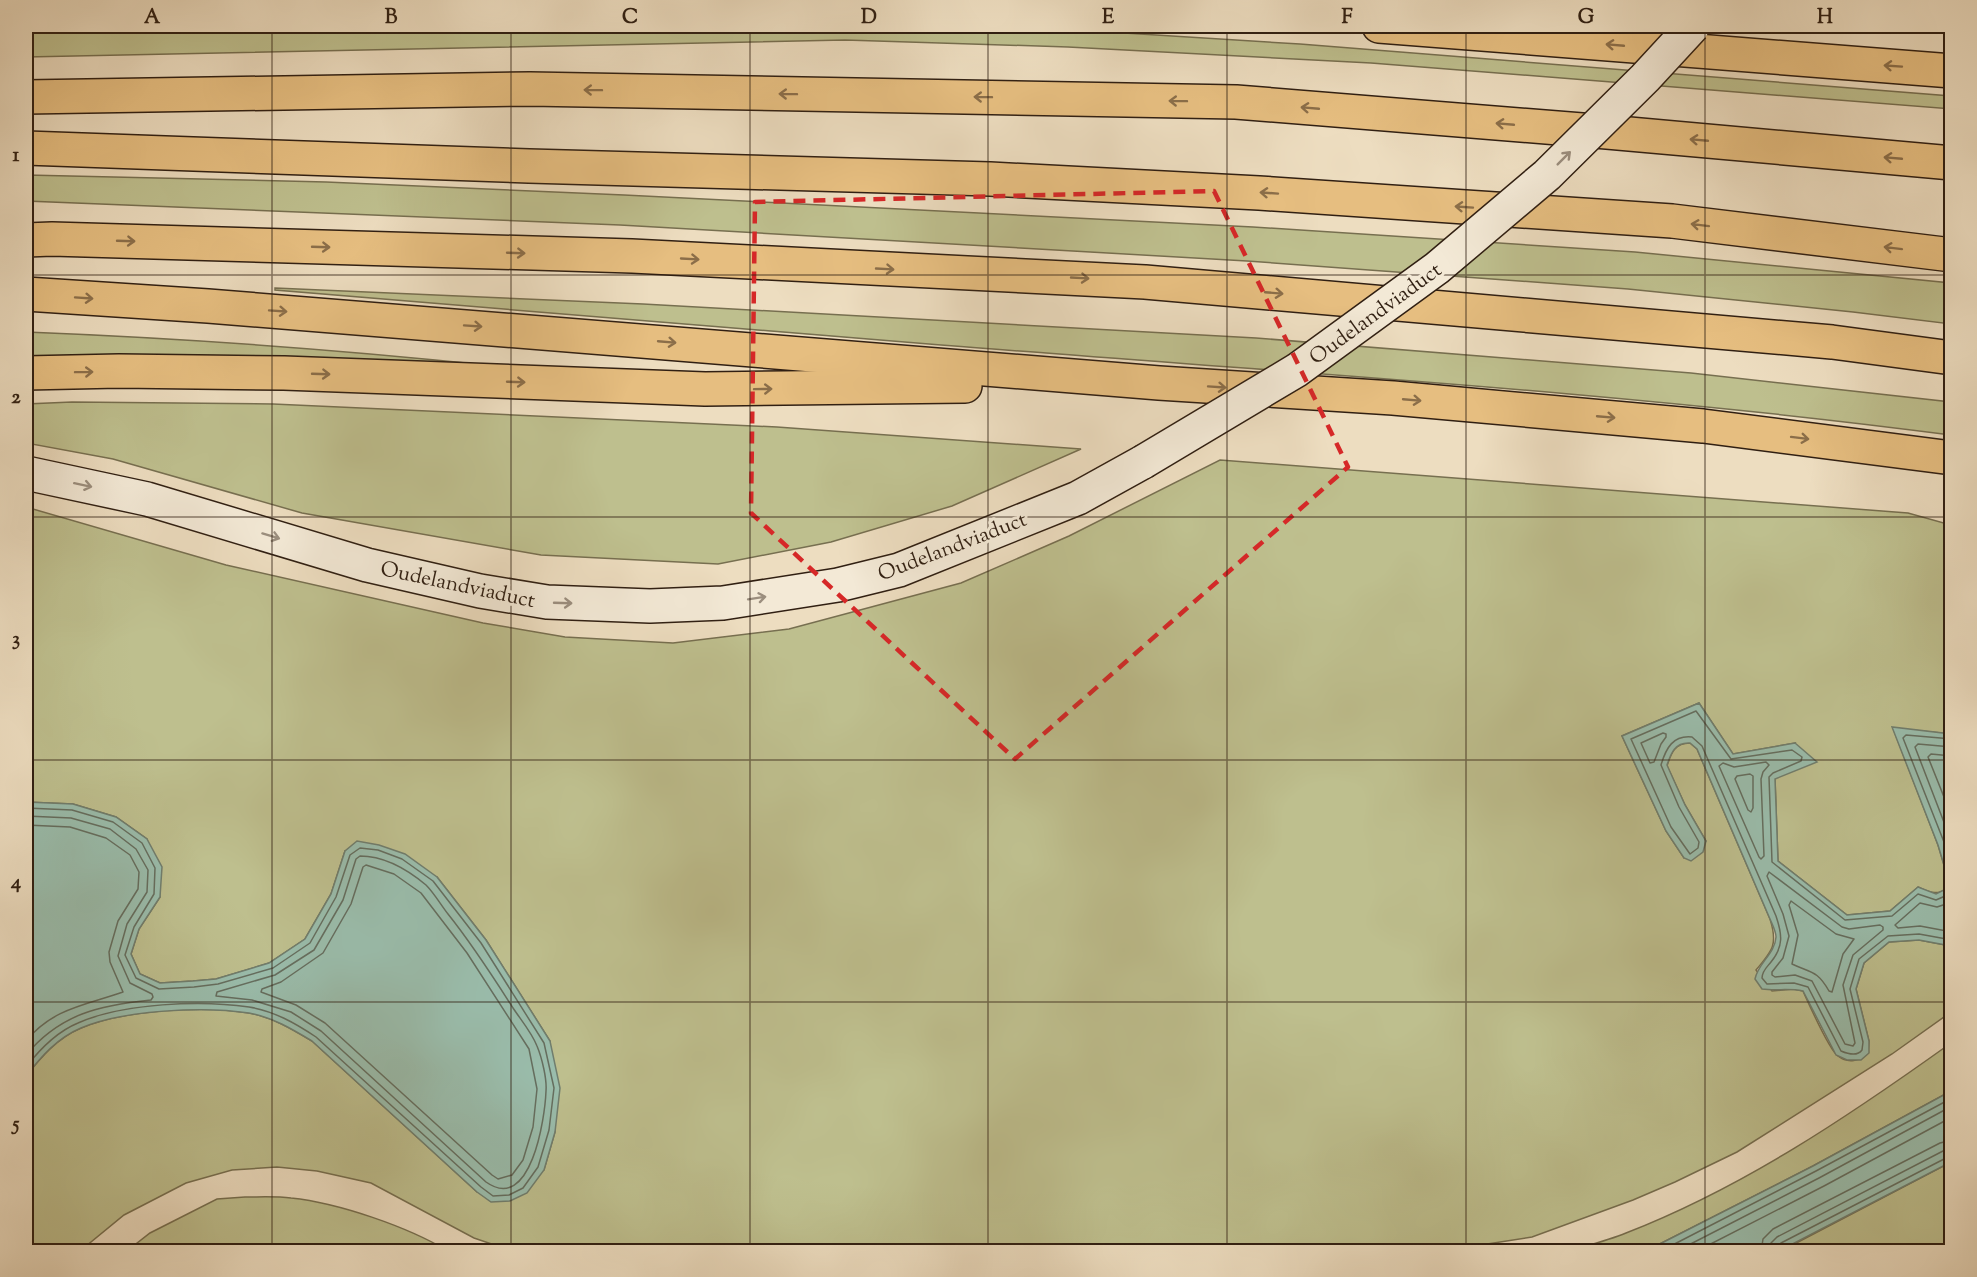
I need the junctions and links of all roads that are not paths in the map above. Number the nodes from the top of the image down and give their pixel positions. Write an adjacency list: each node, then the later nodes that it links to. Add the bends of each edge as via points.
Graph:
1 (1379, 26): 3 (highway, one-way to 1)
2 (1693, 26): 14 (main road, Oudelandviaduct, one-way to 2, bridge, via 147,499 367,565 547,602 650,606 723,603 838,585 899,570 1078,498 1297,370 1437,268 1547,175)
3 (1952, 71)
4 (26, 97): 6 (highway, one-way to 4, via 1236,102 530,89)
5 (26, 148): 8 (highway, one-way to 5, via 1672,221 1259,193 990,179)
6 (1952, 163)
7 (26, 240): 10 (highway, one-way to 10, via 620,256 1146,282 1832,342)
8 (1952, 255)
9 (26, 294): 12 (highway, one-way to 12)
10 (1952, 358)
11 (26, 373): 12 (highway, one-way to 12, via 284,373 705,389)
12 (1159, 383): 13 (highway, one-way to 13, via 1393,398 1703,426)
13 (1952, 458)
14 (26, 472)

